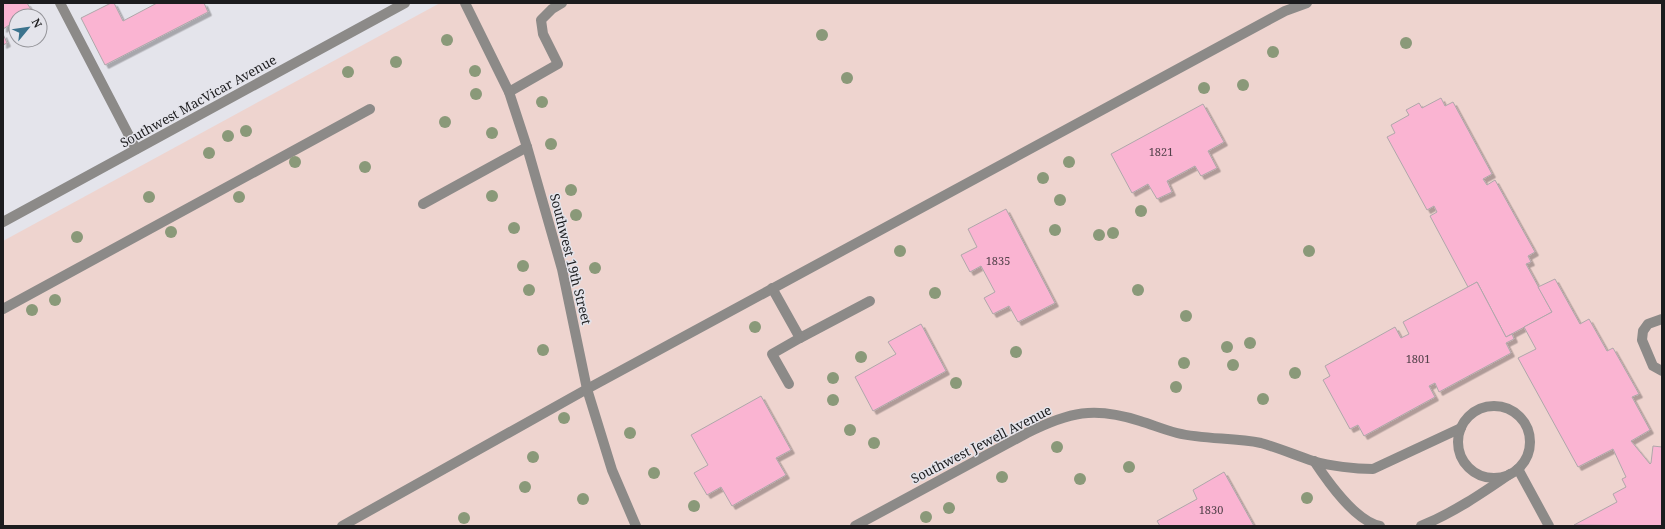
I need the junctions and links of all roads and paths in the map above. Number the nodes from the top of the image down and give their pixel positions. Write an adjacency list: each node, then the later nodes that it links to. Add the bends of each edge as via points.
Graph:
1 (60, 3): 9 (street)
2 (405, 3): 9 (street, Southwest MacVicar Avenue)
3 (465, 3): 6 (street, Southwest 19th Street)
4 (562, 3): 6 (street, via 541,20 543,34 558,64)
5 (1307, 3): 12 (street, via 1285,11)
6 (509, 92): 8 (street, Southwest 19th Street)
7 (370, 109): 14 (street)
8 (527, 147): 10 (street); 19 (street, Southwest 19th Street, via 562,269)
9 (136, 150): 11 (street, Southwest MacVicar Avenue)
10 (423, 204)
11 (3, 222)
12 (772, 288): 16 (street); 19 (street)
13 (870, 300): 16 (street)
14 (3, 309)
15 (1662, 319): 17 (street, via 1648,324 1643,331 1642,340 1653,366)
16 (800, 338): 18 (street, via 772,354)
17 (1662, 371)
18 (789, 384)
19 (587, 389): 23 (street); 24 (street, Southwest 19th Street, via 612,470)
20 (1461, 428): 21 (street, Southwest Jewell Avenue, via 1373,469); 22 (street, via 1458,442 1462,458 1471,470 1485,477 1497,478); 22 (street, via 1470,415 1484,407 1505,408 1516,413 1524,423 1530,438 1528,456)
21 (1314, 461): 25 (street, Southwest Jewell Avenue, via 1261,443 1197,437 1117,415 1090,412 1069,415 1049,422); 26 (street, via 1328,482 1356,514)
22 (1514, 472): 27 (street, via 1466,504); 28 (street)
23 (342, 526)
24 (636, 526)
25 (855, 526)
26 (1380, 526)
27 (1421, 526)
28 (1549, 526)

